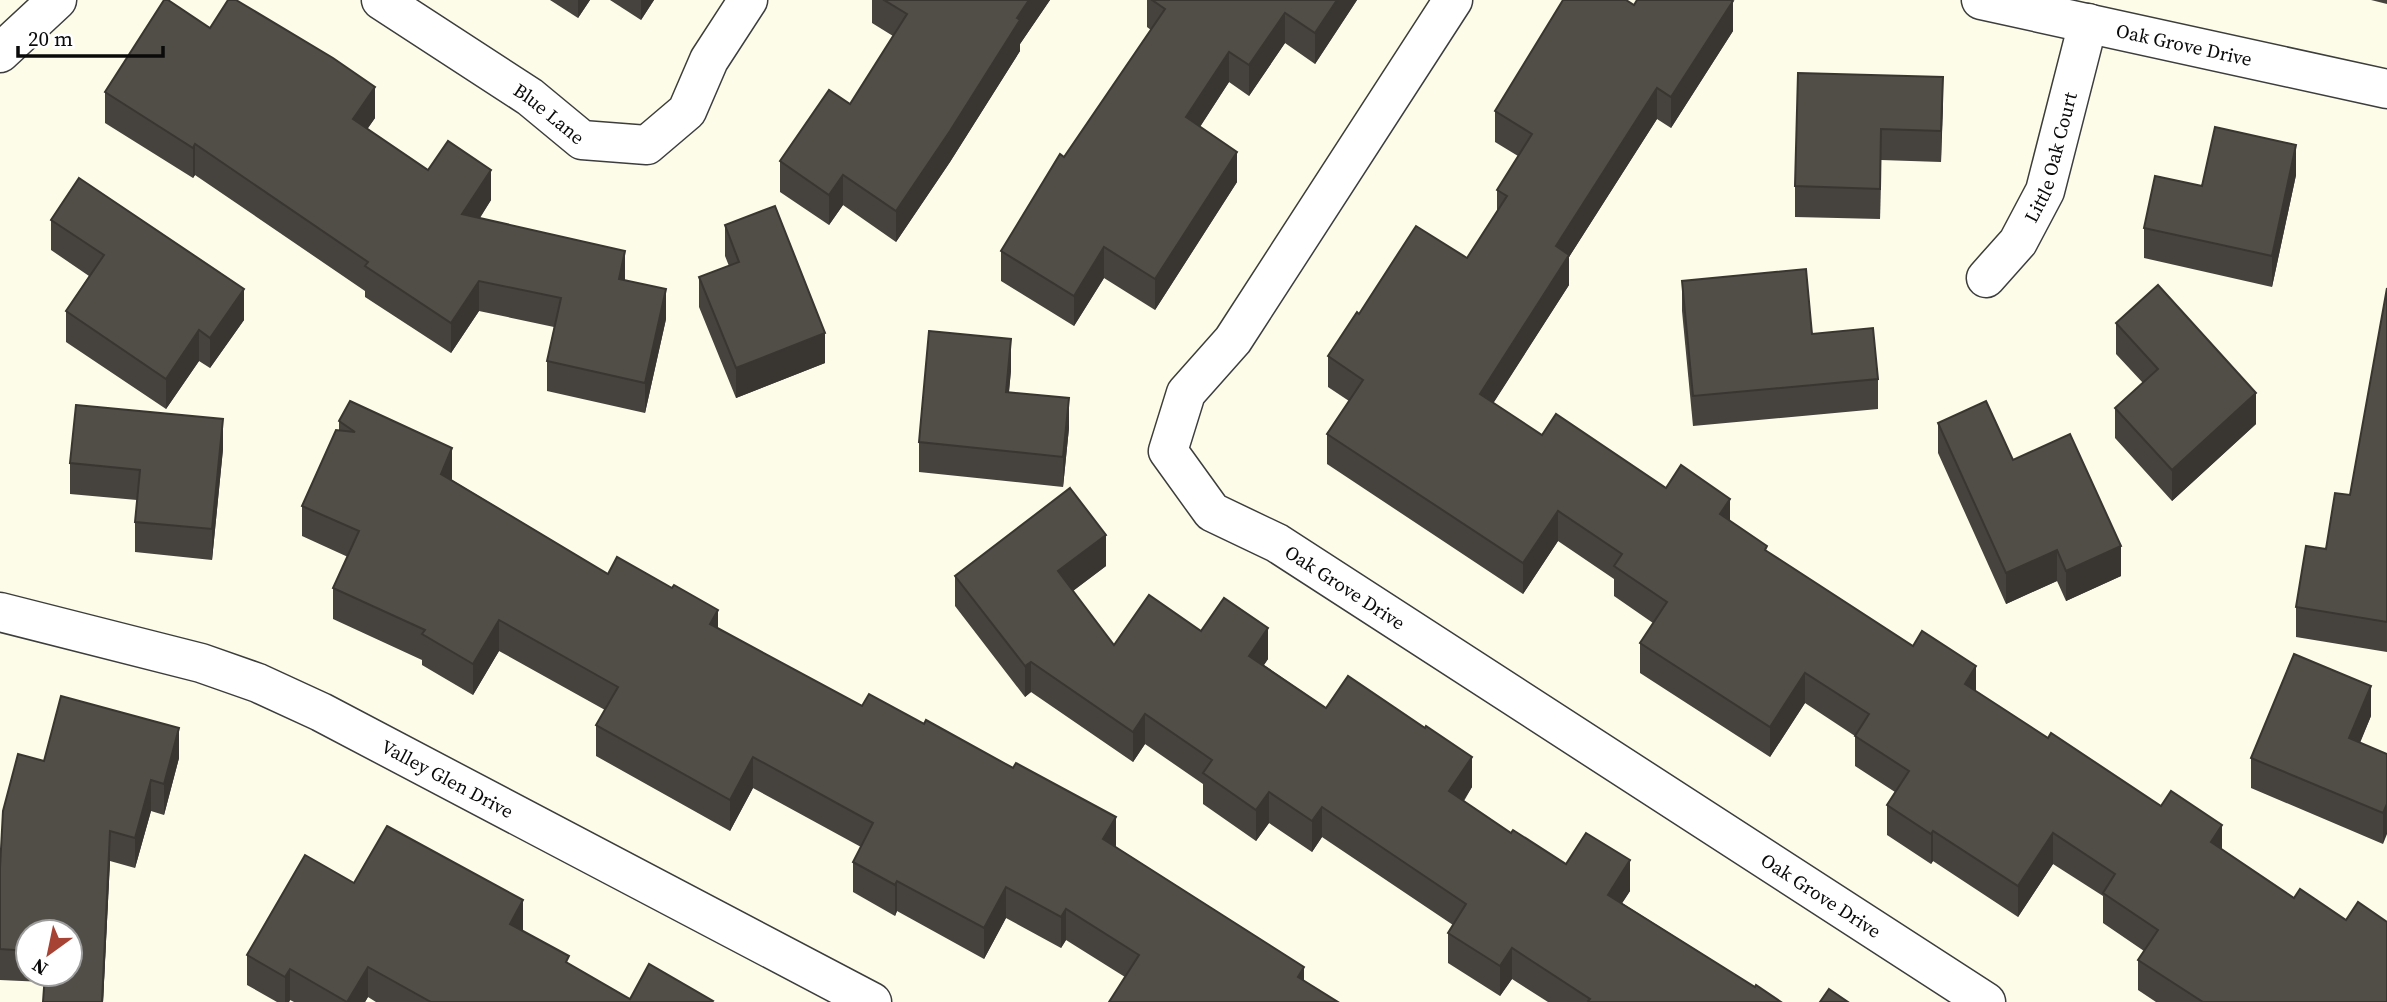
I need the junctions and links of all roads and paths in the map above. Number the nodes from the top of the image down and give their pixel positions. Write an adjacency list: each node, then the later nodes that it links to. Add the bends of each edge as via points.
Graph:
1 (57, 0): 7 (street)
2 (381, 0): 3 (street, Blue Lane, via 530,96 582,140 647,145 687,111 709,60)
3 (748, 0)
4 (1453, 0): 12 (street, Oak Grove Drive, via 1233,340 1186,393 1168,451 1212,512 1277,543)
5 (1981, 0): 6 (street, Oak Grove Drive)
6 (2088, 23): 8 (street, Oak Grove Drive); 9 (street, Little Oak Court, via 2045,191 2018,242)
7 (0, 52)
8 (2387, 89)
9 (1986, 278)
10 (0, 612): 11 (street, Valley Glen Drive, via 201,663 258,683)
11 (872, 1002)
12 (1986, 1002)

